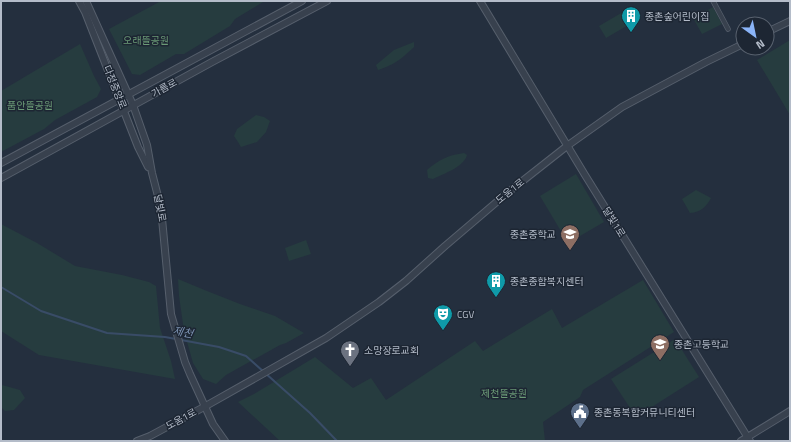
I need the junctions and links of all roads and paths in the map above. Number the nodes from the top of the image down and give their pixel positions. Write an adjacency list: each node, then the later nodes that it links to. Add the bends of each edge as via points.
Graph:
1 (79, 1): 12 (street, 다정중앙로)
2 (86, 1): 11 (street, 다정중앙로)
3 (302, 1): 11 (street, 가름로)
4 (327, 1): 13 (street, 가름로)
5 (480, 1): 15 (street, 달빛1로)
6 (713, 1): 9 (street)
7 (790, 21): 8 (street)
8 (775, 28)
9 (728, 29)
10 (735, 48): 15 (street, 도움1로, via 622,107)
11 (129, 95): 12 (street, 가름로); 13 (street, 다정중앙로)
12 (120, 100): 14 (street, 다정중앙로); 16 (street, 가름로)
13 (133, 105): 14 (street, 가름로); 17 (street, 달빛로, via 147,145)
14 (124, 110): 17 (street, 다정중앙로, via 138,147); 18 (street, 가름로)
15 (567, 146): 19 (street, 도움1로, via 506,194 379,302 326,338); 21 (street, 달빛1로)
16 (1, 163)
17 (152, 173): 19 (street, 달빛로, via 162,214 171,314 185,362)
18 (1, 178)
19 (204, 407): 22 (street, 도움1로); 23 (street)
20 (790, 411): 21 (street)
21 (749, 439): 24 (street)
22 (137, 441)
23 (225, 441)
24 (741, 441)

